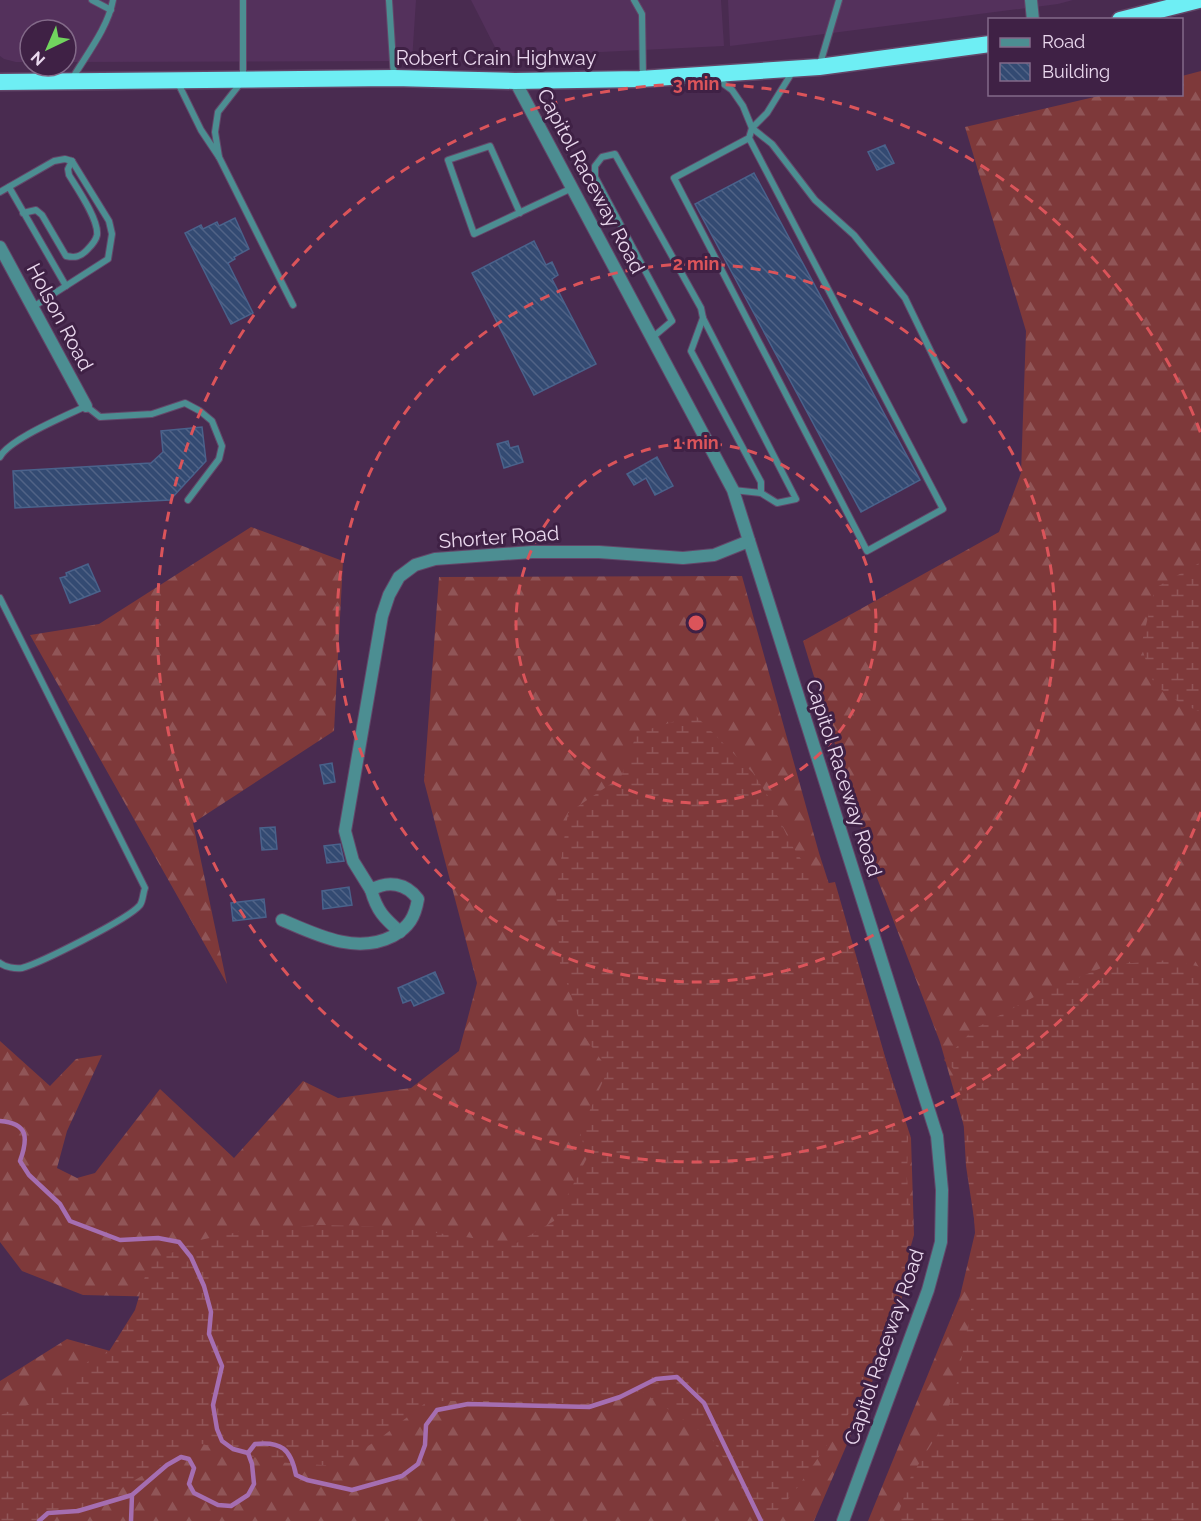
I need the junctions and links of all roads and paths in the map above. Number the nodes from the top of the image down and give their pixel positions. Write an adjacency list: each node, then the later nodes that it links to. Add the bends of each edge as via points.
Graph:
1 (92, 0): 10 (lane)
2 (112, 0): 10 (lane)
3 (243, 0): 19 (lane)
4 (389, 0): 17 (lane)
5 (634, 0): 18 (lane, via 642,14)
6 (839, 0): 14 (lane)
7 (1031, 0): 11 (street)
8 (1199, 0): 9 (highway)
9 (1167, 4): 12 (highway)
10 (111, 10): 20 (lane)
11 (1033, 18)
12 (1126, 18)
13 (988, 44): 14 (highway, Robert Crain Highway)
14 (819, 68): 15 (highway, Robert Crain Highway)
15 (794, 70): 16 (highway, Robert Crain Highway); 24 (lane)
16 (711, 75): 18 (highway, Robert Crain Highway); 24 (lane, via 732,90)
17 (394, 78): 19 (highway, Robert Crain Highway); 22 (highway, Robert Crain Highway)
18 (643, 79): 22 (highway, Robert Crain Highway)
19 (243, 80): 21 (highway, Robert Crain Highway); 26 (lane, via 218,112 215,132)
20 (71, 81): 21 (highway, Robert Crain Highway); 23 (highway, Robert Crain Highway)
21 (177, 81): 26 (lane)
22 (515, 81): 29 (street, Capitol Raceway Road)
23 (0, 82)
24 (752, 129): 25 (lane); 40 (lane, via 772,144 815,200 854,235 905,298)
25 (748, 138): 25 (lane, via 674,178 867,551 943,509)
26 (219, 157): 35 (lane)
27 (72, 161): 28 (lane, via 54,161); 31 (lane, via 69,175 95,223 97,235 93,244 75,258 66,256 42,215 36,210); 34 (lane, via 109,220 112,234 108,259)
28 (9, 187): 30 (lane); 31 (lane)
29 (573, 188): 32 (lane); 38 (street, Capitol Raceway Road)
30 (0, 192)
31 (24, 213): 34 (lane)
32 (520, 213): 32 (lane, via 474,234 448,160 490,146)
33 (0, 247): 36 (street, Holson Road)
34 (66, 286): 36 (lane)
35 (293, 305)
36 (32, 307): 39 (street, Holson Road)
37 (703, 318): 38 (lane, via 615,154 602,157 595,166 594,177 672,321); 43 (lane, via 691,351 761,482); 43 (lane, via 796,499 777,503)
38 (653, 337): 42 (street, Capitol Raceway Road)
39 (86, 406): 41 (lane, via 27,436 3,451); 44 (lane, via 100,417 152,414 185,403 212,421 222,446 219,459)
40 (964, 420)
41 (0, 458)
42 (733, 490): 43 (lane); 45 (street, Capitol Raceway Road)
43 (761, 493)
44 (188, 500)
45 (749, 541): 47 (street, Shorter Road, via 714,555 682,558 532,552 435,560 415,565 399,577 382,616 345,831 353,861); 51 (street, Capitol Raceway Road, via 937,1136 941,1242 928,1290)
46 (0, 598): 50 (lane, via 144,888 141,904 128,915 68,947 20,968)
47 (371, 890): 49 (street, Shorter Road, via 375,906); 49 (street, via 382,884 395,885 410,889 418,899 409,924)
48 (282, 920): 49 (street, via 320,937 353,945 381,942)
49 (400, 932)
50 (0, 963)
51 (843, 1521)

